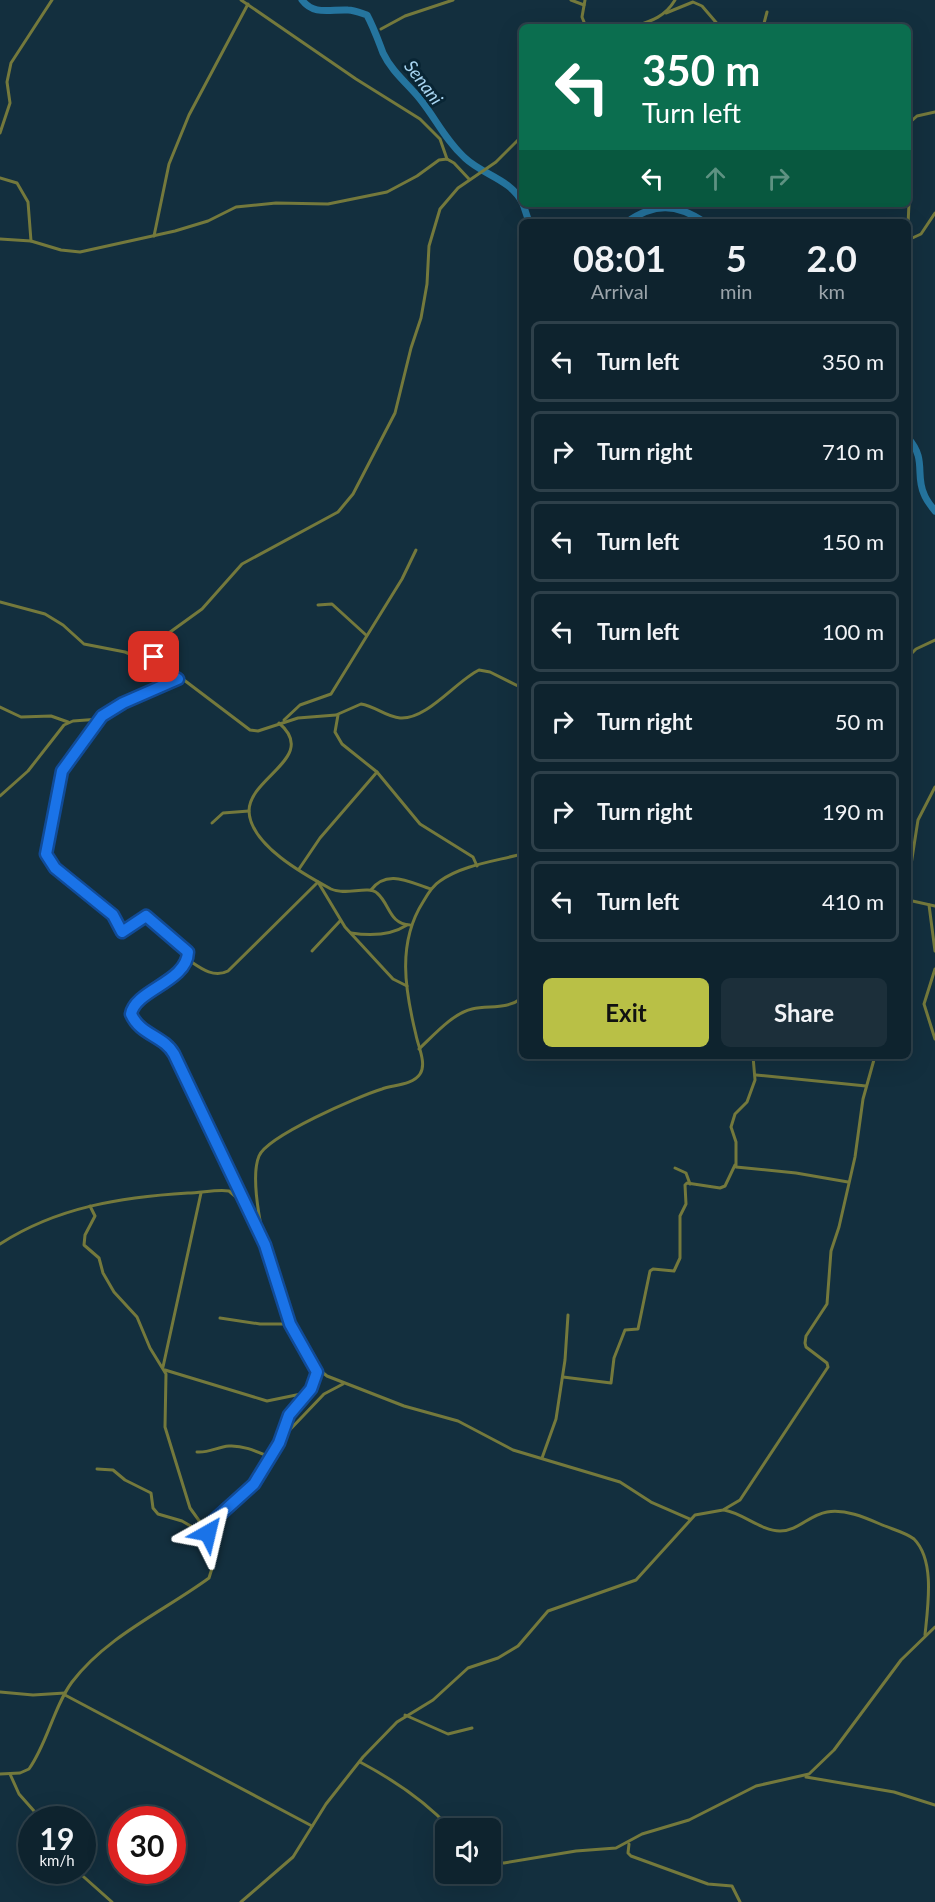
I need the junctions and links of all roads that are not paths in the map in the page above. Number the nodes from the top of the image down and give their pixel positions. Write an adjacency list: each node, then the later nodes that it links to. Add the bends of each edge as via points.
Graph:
1 (52, 0): 21 (street, via 11,63 7,82 10,103)
2 (241, 0): 9 (street)
3 (453, 0): 18 (street, via 405,16)
4 (571, 0): 11 (street)
5 (585, 0): 11 (street)
6 (675, 0): 13 (street)
7 (702, 0): 10 (street)
8 (692, 1): 10 (street); 13 (street)
9 (248, 4): 23 (street, via 426,124 440,139); 27 (street, via 181,135 165,177)
10 (699, 4): 16 (street)
11 (584, 5): 14 (street)
12 (767, 12): 17 (street)
13 (666, 13): 15 (street)
14 (585, 24)
15 (640, 24)
16 (717, 24)
17 (764, 24)
18 (381, 29)
19 (935, 112): 20 (street)
20 (911, 121)
21 (0, 133)
22 (519, 139): 25 (street, via 496,162)
23 (447, 159): 25 (street); 27 (street, via 433,163 387,192 328,204 236,207 208,221)
24 (0, 178): 30 (street, via 13,180 25,193)
25 (469, 179): 37 (street, via 445,201 434,225 421,318 395,413 352,494 338,512 242,564 202,609 166,635)
26 (935, 213): 29 (street, via 921,234)
27 (154, 236): 30 (street, via 80,252)
28 (0, 239): 30 (street)
29 (911, 239)
30 (32, 241)
31 (416, 550): 34 (street)
32 (0, 602): 37 (street, via 45,614 84,644 124,652)
33 (318, 605): 34 (street, via 332,604)
34 (366, 634): 44 (street, via 331,694 300,705)
35 (935, 640): 36 (street)
36 (911, 654)
37 (153, 665): 38 (street)
38 (178, 679): 42 (street, via 123,703); 44 (street, via 191,684 250,730)
39 (519, 686): 41 (street, via 478,670 452,691 406,718 392,717 364,704)
40 (0, 706): 43 (street, via 21,717 51,716)
41 (338, 715): 44 (street); 45 (street, via 337,737)
42 (100, 719): 43 (street); 65 (street, via 62,771 46,845 47,859 109,910 122,932 146,916 182,945 188,952)
43 (68, 722): 47 (street, via 28,771)
44 (281, 723): 48 (street, via 290,737 289,757 261,783)
45 (377, 772): 52 (street, via 420,824 473,857); 53 (street, via 320,838)
46 (935, 787): 51 (street, via 918,820)
47 (0, 796)
48 (249, 811): 49 (street, via 223,813); 53 (street, via 263,842)
49 (212, 823)
50 (519, 855): 52 (street)
51 (911, 865)
52 (477, 866): 55 (street, via 440,881)
53 (299, 869): 54 (street)
54 (318, 882): 56 (street, via 338,892); 60 (street); 65 (street, via 228,971 211,973)
55 (431, 889): 56 (street, via 393,878 382,880); 61 (street)
56 (370, 890): 61 (street, via 377,892 395,919)
57 (911, 901): 58 (street)
58 (928, 905): 59 (street); 64 (street)
59 (935, 906)
60 (340, 921): 62 (street); 63 (street)
61 (408, 925): 62 (street, via 380,934); 67 (street)
62 (350, 933): 67 (street, via 393,979)
63 (312, 951)
64 (935, 951)
65 (187, 959): 80 (street, via 131,1014 140,1028 171,1048)
66 (935, 969): 69 (street, via 924,1004)
67 (407, 986): 70 (street)
68 (519, 1000): 70 (street, via 508,1005 468,1010)
69 (935, 1039)
70 (419, 1049): 83 (street, via 422,1065 415,1079 326,1113 287,1132 259,1154 258,1204)
71 (753, 1059): 73 (street)
72 (874, 1059): 74 (street)
73 (756, 1075): 74 (street); 75 (street, via 747,1101 733,1118)
74 (866, 1086): 77 (street)
75 (735, 1165): 77 (street); 78 (street, via 723,1187)
76 (675, 1167): 78 (street, via 686,1173)
77 (848, 1182): 97 (street, via 830,1260 827,1304 805,1343 828,1367 740,1500)
78 (690, 1184): 89 (street, via 685,1185 687,1204 681,1212 677,1270 650,1271 638,1329 625,1330 614,1358 611,1383)
79 (201, 1193): 80 (street, via 229,1191); 81 (street, via 129,1197); 88 (street)
80 (243, 1200): 83 (street)
81 (90, 1206): 82 (street, via 29,1227); 88 (street, via 95,1216 84,1245 101,1261 105,1277 137,1317 150,1348)
82 (0, 1244)
83 (265, 1245): 86 (street)
84 (568, 1315): 89 (street)
85 (220, 1318): 86 (street)
86 (290, 1324): 87 (street)
87 (316, 1367): 90 (street); 91 (street, via 317,1377)
88 (164, 1368): 91 (street, via 267,1401); 99 (street, via 168,1379 165,1426 190,1508)
89 (563, 1377): 95 (street, via 556,1419)
90 (345, 1384): 92 (street, via 324,1394); 95 (street, via 458,1421 507,1447)
91 (308, 1393): 92 (street, via 289,1415)
92 (281, 1439): 94 (street)
93 (196, 1452): 94 (street, via 229,1446)
94 (270, 1458): 99 (street, via 246,1494 213,1521)
95 (542, 1458): 98 (street, via 620,1482 651,1502)
96 (97, 1469): 99 (street, via 113,1470 151,1493 158,1514)
97 (723, 1510): 98 (street, via 703,1512); 100 (street, via 782,1531 828,1512 856,1515 913,1538 923,1549)
98 (690, 1519): 107 (street, via 679,1536 636,1580 548,1611 518,1646 468,1668 433,1700)
99 (208, 1535): 106 (street, via 213,1565 209,1578 108,1647)
100 (931, 1570): 101 (street); 104 (street)
101 (935, 1574)
102 (935, 1627): 104 (street)
103 (935, 1631): 104 (street)
104 (925, 1636): 112 (street, via 901,1660 835,1749)
105 (0, 1692): 106 (street)
106 (65, 1694): 111 (street, via 32,1765 25,1772); 116 (street)
107 (405, 1715): 108 (street, via 448,1734); 109 (street)
108 (472, 1728)
109 (360, 1762): 115 (street, via 382,1772); 116 (street)
110 (0, 1774): 111 (street)
111 (10, 1774): 114 (street)
112 (804, 1776): 113 (street, via 894,1792); 117 (street, via 756,1786 689,1820)
113 (935, 1805)
114 (30, 1806)
115 (441, 1818)
116 (312, 1826): 121 (street, via 287,1864)
117 (629, 1842): 118 (street, via 616,1848); 122 (street, via 631,1856 708,1884 729,1885)
118 (501, 1862)
119 (92, 1884): 120 (street)
120 (112, 1902)
121 (241, 1902)
122 (740, 1902)

